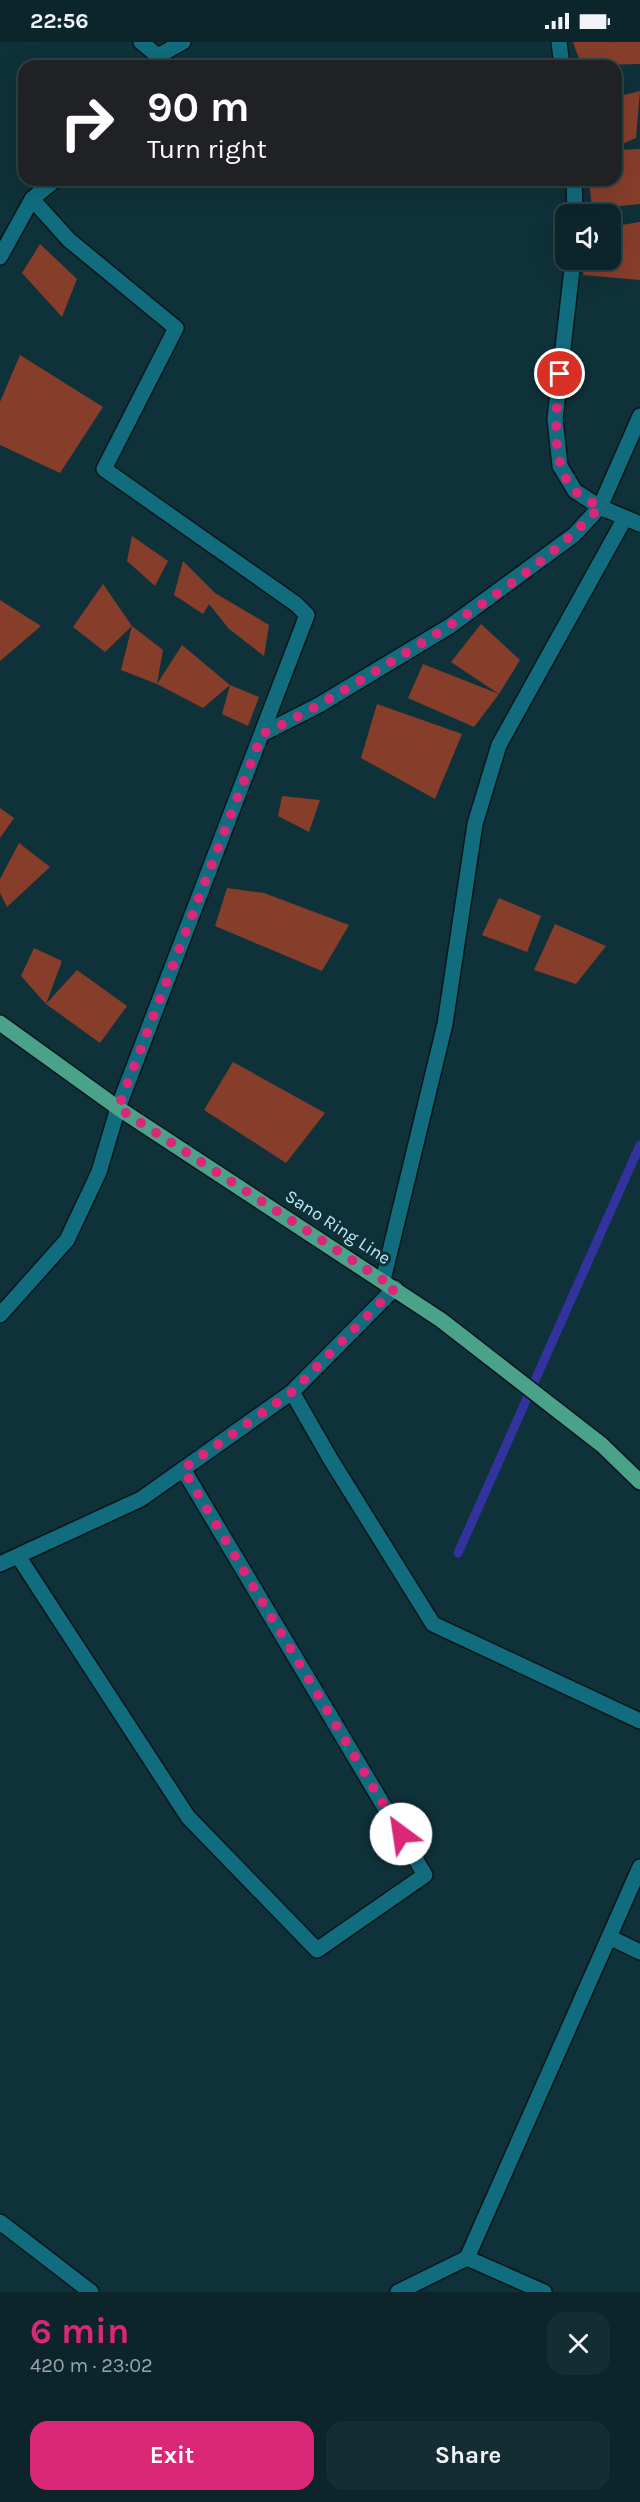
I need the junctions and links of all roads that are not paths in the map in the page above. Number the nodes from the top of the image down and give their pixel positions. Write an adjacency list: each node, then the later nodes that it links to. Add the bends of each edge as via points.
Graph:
1 (141, 42): 4 (street)
2 (183, 42): 5 (street)
3 (559, 42): 6 (street)
4 (152, 60)
5 (155, 60)
6 (561, 60)
7 (48, 186): 9 (street)
8 (574, 186): 10 (street)
9 (32, 200): 11 (street); 17 (street, via 69,240 176,327 104,469 307,615)
10 (575, 204)
11 (0, 257)
12 (572, 270): 14 (street, via 555,419 560,466 575,491)
13 (640, 416): 14 (street)
14 (600, 507): 15 (street); 17 (street, via 574,535 450,626 319,705)
15 (625, 518): 16 (street); 20 (street, via 499,746 475,824 445,1024)
16 (640, 525)
17 (262, 734): 19 (street)
18 (0, 1023): 19 (main road, Sano Ring Line)
19 (118, 1108): 20 (main road, Sano Ring Line); 21 (street, via 99,1172 67,1240)
20 (389, 1284): 22 (street); 24 (main road, Sano Ring Line, via 602,1445)
21 (0, 1315)
22 (292, 1392): 23 (street); 27 (street, via 433,1624)
23 (183, 1469): 25 (street, via 141,1499); 25 (street, via 426,1875 317,1950 188,1817)
24 (640, 1482)
25 (18, 1556): 26 (street)
26 (0, 1564)
27 (640, 1721)
28 (640, 1867): 29 (street)
29 (609, 1937): 30 (street); 32 (street)
30 (640, 1952)
31 (0, 2222): 33 (street)
32 (467, 2258): 34 (street); 35 (street)
33 (91, 2292)
34 (398, 2292)
35 (544, 2292)

